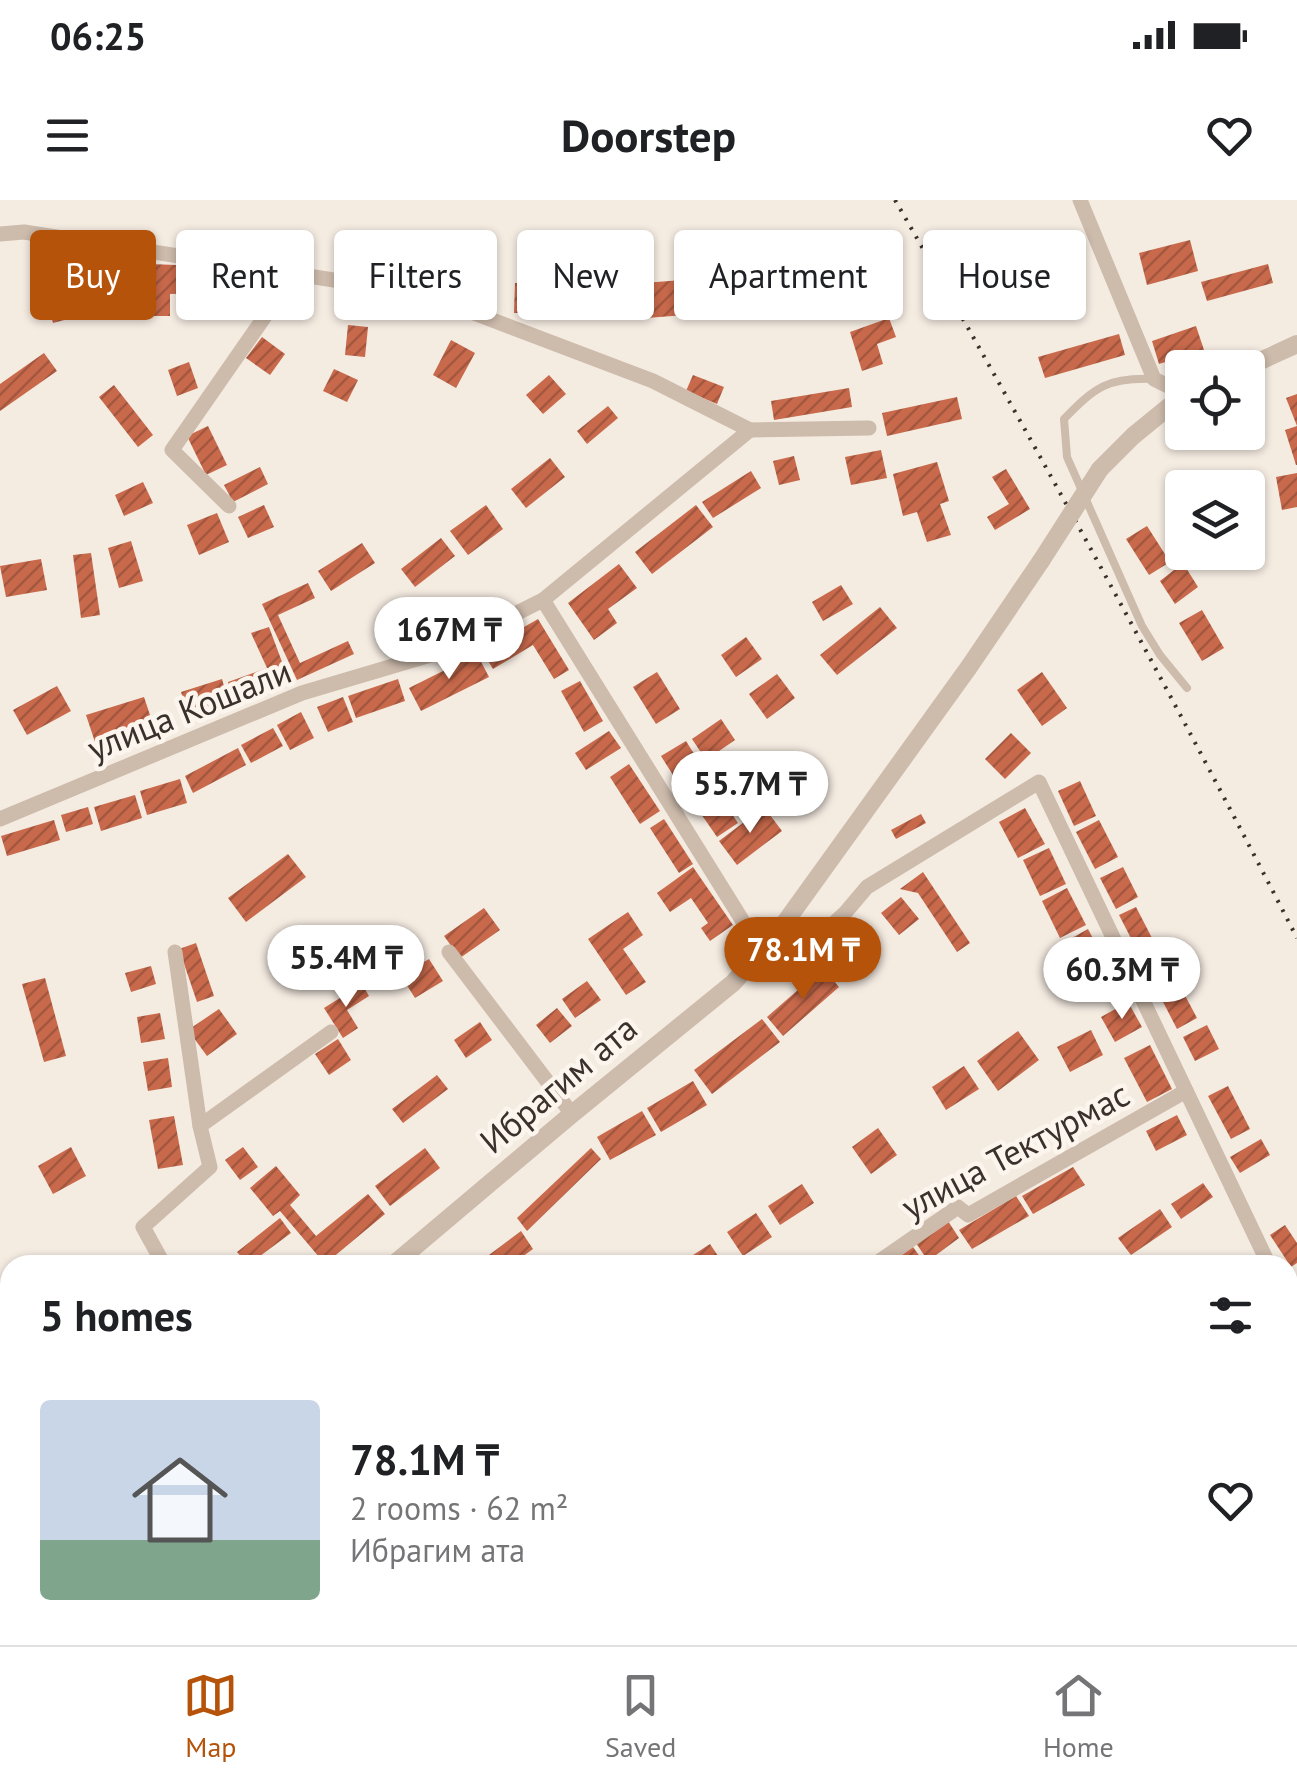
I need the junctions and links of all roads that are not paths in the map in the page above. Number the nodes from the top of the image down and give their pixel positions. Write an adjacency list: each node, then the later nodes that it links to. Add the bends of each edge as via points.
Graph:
1 (1080, 200): 8 (street)
2 (0, 234): 3 (street)
3 (176, 255)
4 (314, 276): 12 (street, via 424,294 654,381)
5 (263, 320): 13 (street, via 172,450)
6 (1297, 344): 7 (street)
7 (1265, 359)
8 (1154, 379): 9 (street); 15 (lane, via 1128,378 1090,391 1064,419 1067,456 1142,626)
9 (1165, 385)
10 (1165, 409): 17 (street, Ибрагим ата, bridge, via 1100,469 969,668)
11 (869, 428): 12 (street)
12 (750, 430): 14 (street, улица Кошали)
13 (229, 506)
14 (544, 600): 16 (street, улица Кошали, via 437,653 302,693); 20 (street)
15 (1187, 688)
16 (0, 819)
17 (776, 935): 20 (street, Ибрагим ата); 22 (street, via 806,949 866,886 1039,782)
18 (175, 952): 24 (street)
19 (449, 952): 23 (street)
20 (762, 952): 23 (street, Ибрагим ата, via 734,983)
21 (331, 1032): 24 (street)
22 (1186, 1091): 27 (street, улица Тектурмас, via 968,1215 958,1207); 28 (street)
23 (572, 1114): 26 (street, Ибрагим ата)
24 (200, 1126): 25 (street, via 210,1167 143,1227)
25 (158, 1255)
26 (405, 1255)
27 (888, 1255)
28 (1265, 1255)

